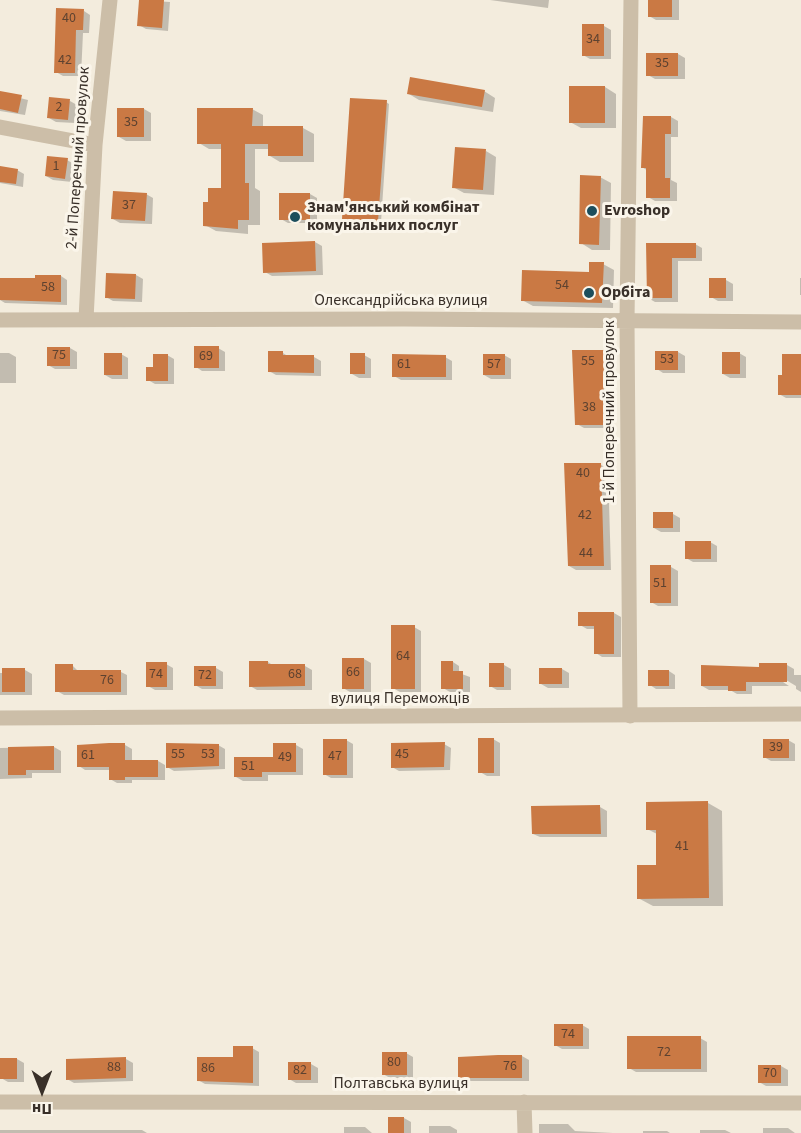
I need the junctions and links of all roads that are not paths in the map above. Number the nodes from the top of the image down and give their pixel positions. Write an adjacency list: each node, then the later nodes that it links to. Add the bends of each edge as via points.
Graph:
1 (110, 0): 4 (street, 2-й Поперечний провулок)
2 (632, 0): 7 (street, 1-й Поперечний провулок)
3 (0, 127): 4 (street)
4 (96, 145): 5 (street, 2-й Поперечний провулок)
5 (86, 319): 6 (street, Олександрійська вулиця); 7 (street, Олександрійська вулиця)
6 (0, 320)
7 (627, 321): 8 (street, Олександрійська вулиця); 10 (street, 1-й Поперечний провулок)
8 (801, 322)
9 (801, 714): 10 (street, вулиця Переможців)
10 (630, 716): 11 (street, вулиця Переможців)
11 (0, 718)
12 (0, 1102): 13 (street, Полтавська вулиця)
13 (524, 1102): 14 (street, Полтавська вулиця); 15 (street)
14 (801, 1103)
15 (525, 1133)

